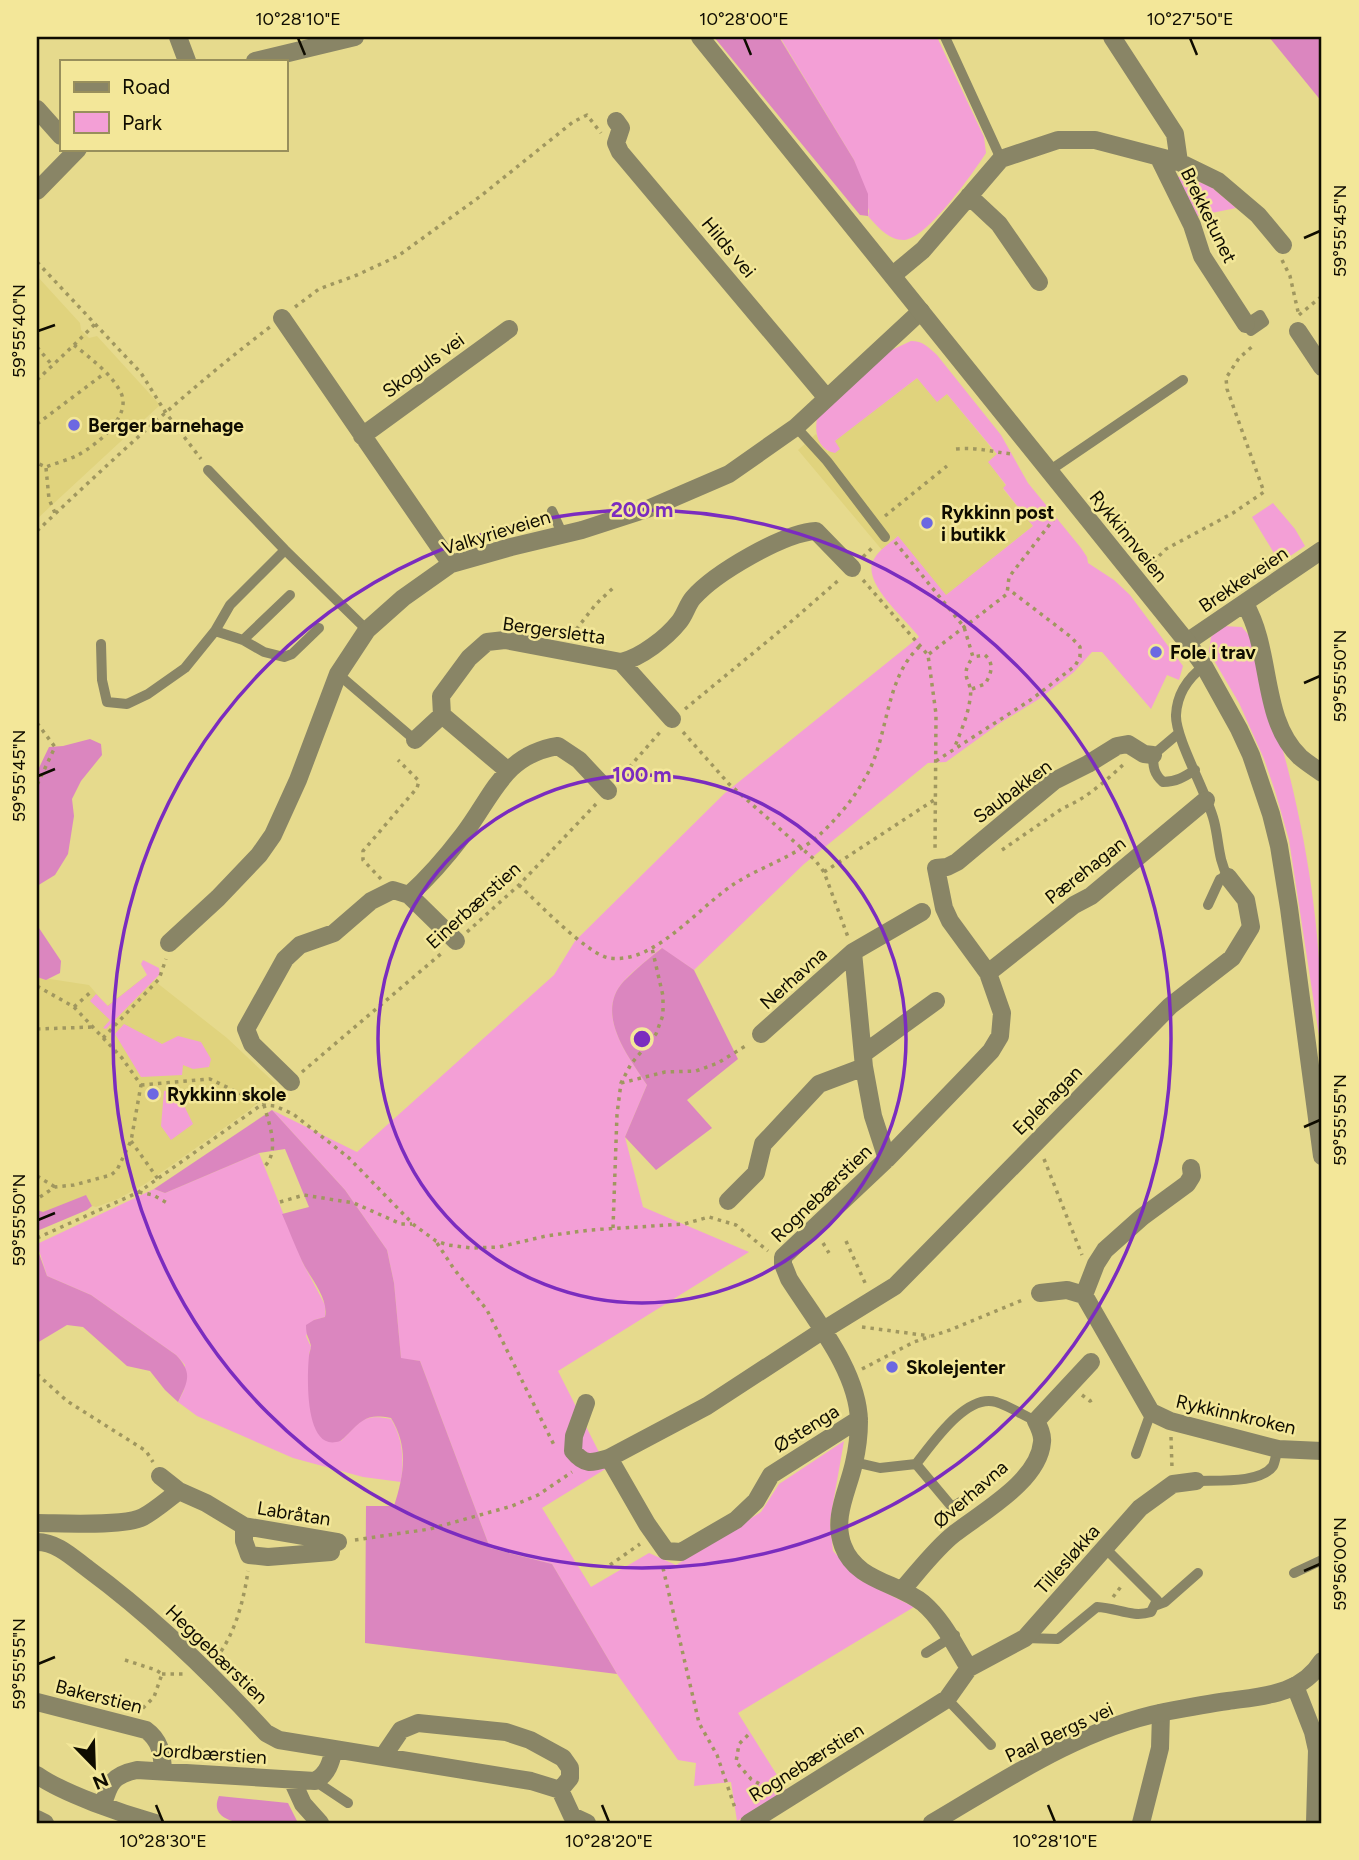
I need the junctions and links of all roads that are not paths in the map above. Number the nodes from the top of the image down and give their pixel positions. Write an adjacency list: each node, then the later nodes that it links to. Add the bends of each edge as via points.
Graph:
1 (178, 37): 6 (street)
2 (355, 37): 7 (street)
3 (700, 37): 18 (street, Rykkinnveien)
4 (945, 37): 13 (lane)
5 (1112, 37): 14 (street, Brekketunet, via 1175,134)
6 (187, 60)
7 (259, 60)
8 (37, 109): 10 (street)
9 (616, 121): 27 (street, Hilds vei, via 621,128 616,143 620,152)
10 (60, 135)
11 (75, 150): 15 (street)
12 (1159, 158): 13 (street, Brekketunet, via 1095,140 1058,140); 14 (street, Brekketunet); 22 (street, Brekketunet, via 1202,256)
13 (1001, 159): 16 (street)
14 (1179, 162): 17 (street, Brekketunet, via 1218,181)
15 (37, 191)
16 (969, 196): 18 (street, via 923,250); 19 (street, via 999,224)
17 (1279, 240)
18 (893, 275): 20 (street, Rykkinnveien)
19 (1039, 282)
20 (920, 311): 27 (street, Valkyrieveien); 31 (street, Rykkinnveien)
21 (282, 318): 29 (street)
22 (1246, 324)
23 (509, 329): 29 (street, Skoguls vei)
24 (1300, 329): 25 (street)
25 (1322, 367)
26 (1183, 380): 31 (lane)
27 (826, 397): 28 (street, Valkyrieveien)
28 (796, 427): 33 (street, Valkyrieveien, via 729,474 650,508); 34 (lane)
29 (362, 436): 37 (street)
30 (208, 470): 35 (lane)
31 (1049, 471): 45 (street, Rykkinnveien)
32 (552, 511): 33 (lane)
33 (562, 533): 37 (street, Valkyrieveien)
34 (885, 537)
35 (285, 550): 42 (lane); 43 (lane, via 230,605)
36 (1322, 550): 40 (street, Brekkeveien)
37 (451, 564): 42 (street, Valkyrieveien)
38 (852, 568): 47 (street, Bergersletta, via 816,531 801,532 722,574 693,598 680,622)
39 (290, 595): 44 (lane)
40 (1245, 604): 45 (street, Brekkeveien); 57 (street, via 1262,642 1279,726 1300,757)
41 (319, 628): 44 (lane, via 284,657)
42 (367, 630): 49 (street, Valkyrieveien)
43 (215, 631): 44 (lane); 46 (lane, via 185,668 127,704 107,702)
44 (243, 640)
45 (1187, 642): 48 (street, Rykkinnveien)
46 (101, 643)
47 (621, 662): 50 (street, Bergersletta, via 505,640 487,642 441,696); 51 (street)
48 (1204, 666): 52 (lane, via 1179,694 1175,717); 73 (street, Rykkinnveien, via 1251,755 1279,846)
49 (338, 674): 53 (lane); 66 (street, Valkyrieveien, via 273,835 218,898)
50 (442, 715): 53 (street); 55 (street)
51 (672, 719)
52 (1179, 733): 54 (lane); 56 (lane)
53 (415, 740)
54 (1146, 753): 56 (lane, via 1163,782); 60 (street, Saubakken, via 1128,744 1117,746 1054,781 957,862)
55 (507, 770): 58 (street, via 539,749 558,746 579,760); 62 (street, via 425,881)
56 (1195, 770): 59 (lane)
57 (1322, 773)
58 (608, 791)
59 (1206, 800): 61 (lane, via 1220,864); 68 (street, Pærehagan, via 1091,896)
60 (936, 868): 68 (street, Rognebærstien, via 950,921)
61 (1228, 877): 63 (lane, via 1220,879); 79 (street, Eplehagan, via 1247,900 1251,927 1232,958 1170,1006 895,1286)
62 (400, 892): 65 (street); 72 (street, via 371,901 334,933 300,945 285,959 246,1029 252,1044)
63 (1208, 905)
64 (922, 912): 67 (street, Nerhavna)
65 (456, 941)
66 (169, 943)
67 (853, 952): 70 (street, Nerhavna); 71 (street, Nerhavna)
68 (988, 973): 74 (street, Rognebærstien, via 1002,1013 1000,1036)
69 (936, 1000): 71 (street)
70 (761, 1034)
71 (864, 1060): 74 (street, Nerhavna, via 873,1116); 76 (street, via 819,1084 763,1144 756,1174)
72 (290, 1082)
73 (1322, 1156)
74 (887, 1159): 79 (street, Rognebærstien, via 783,1257 789,1279)
75 (1191, 1168): 78 (street, via 1187,1184 1105,1251)
76 (728, 1201)
77 (1040, 1293): 78 (street, via 1067,1290)
78 (1084, 1294): 82 (street, Rykkinnkroken)
79 (828, 1327): 83 (street, Rognebærstien, via 849,1376); 88 (street, via 707,1406)
80 (1091, 1362): 84 (street)
81 (586, 1404): 88 (street, via 573,1451 581,1460)
82 (1151, 1412): 85 (street, Rykkinnkroken); 87 (lane)
83 (859, 1419): 88 (street, Østenga, via 771,1475 756,1501 736,1520 681,1552 666,1551); 89 (street, Rognebærstien)
84 (1036, 1421): 90 (lane, via 993,1401 975,1402); 104 (street, Øverhavna, via 1043,1439 1038,1460 982,1516 953,1535)
85 (1278, 1449): 86 (street, Rykkinnkroken); 92 (lane, via 1272,1467 1261,1475)
86 (1322, 1451)
87 (1136, 1454)
88 (601, 1460)
89 (854, 1462): 90 (lane, via 880,1468); 104 (street, Rognebærstien, via 838,1518 844,1548 867,1576)
90 (916, 1464): 94 (lane, Øverhavna, via 952,1507)
91 (160, 1476): 93 (street, Labråtan)
92 (1196, 1480): 100 (street, Tillesløkka, via 1173,1484 1140,1508)
93 (179, 1491): 96 (street, via 132,1521); 97 (street, Labråtan)
94 (967, 1498)
95 (37, 1522): 96 (street)
96 (80, 1524): 99 (street)
97 (244, 1526): 97 (street, Labråtan, via 249,1555 268,1557 334,1547)
98 (37, 1542): 99 (street, Heggebærstien)
99 (57, 1547): 116 (street, Heggebærstien, via 129,1599 266,1732 279,1740)
100 (1104, 1547): 105 (lane, via 1157,1600); 107 (street, Tillesløkka)
101 (1322, 1560): 103 (lane)
102 (1198, 1573): 105 (lane)
103 (1294, 1573)
104 (902, 1590): 106 (street, Rognebærstien, via 921,1602)
105 (1154, 1606): 107 (lane, via 1138,1616 1097,1607 1058,1639)
106 (954, 1636): 108 (lane); 110 (street, Rognebærstien)
107 (1025, 1638): 110 (street, Tillesløkka)
108 (926, 1653)
109 (1322, 1661): 111 (street, via 1308,1679)
110 (970, 1668): 112 (street, Rognebærstien)
111 (1295, 1686): 114 (street, Paal Bergs vei, via 1276,1695); 133 (street, via 1317,1750)
112 (947, 1699): 115 (lane); 125 (street, Rognebærstien, via 786,1798)
113 (37, 1702): 118 (street, Bakerstien, via 146,1730 162,1751)
114 (1161, 1713): 131 (street, Paal Bergs vei, via 1055,1752); 132 (street, via 1160,1748)
115 (991, 1745)
116 (334, 1749): 117 (street, Heggebærstien); 121 (street, via 323,1776)
117 (384, 1755): 122 (street, Heggebærstien); 122 (street, via 401,1730 418,1723 506,1732 564,1758 570,1778)
118 (163, 1770): 120 (street, Jordbærstien); 124 (street, Jordbærstien, via 125,1773 108,1787)
119 (37, 1775): 124 (street)
120 (292, 1780): 121 (street, Jordbærstien); 130 (street, Jordbærstien, via 303,1804)
121 (315, 1781): 123 (lane)
122 (560, 1790): 127 (street)
123 (348, 1803)
124 (103, 1805): 129 (street)
125 (742, 1818)
126 (37, 1819): 128 (street)
127 (576, 1821)
128 (44, 1823)
129 (155, 1823)
130 (320, 1823)
131 (932, 1823)
132 (1141, 1823)
133 (1315, 1823)

